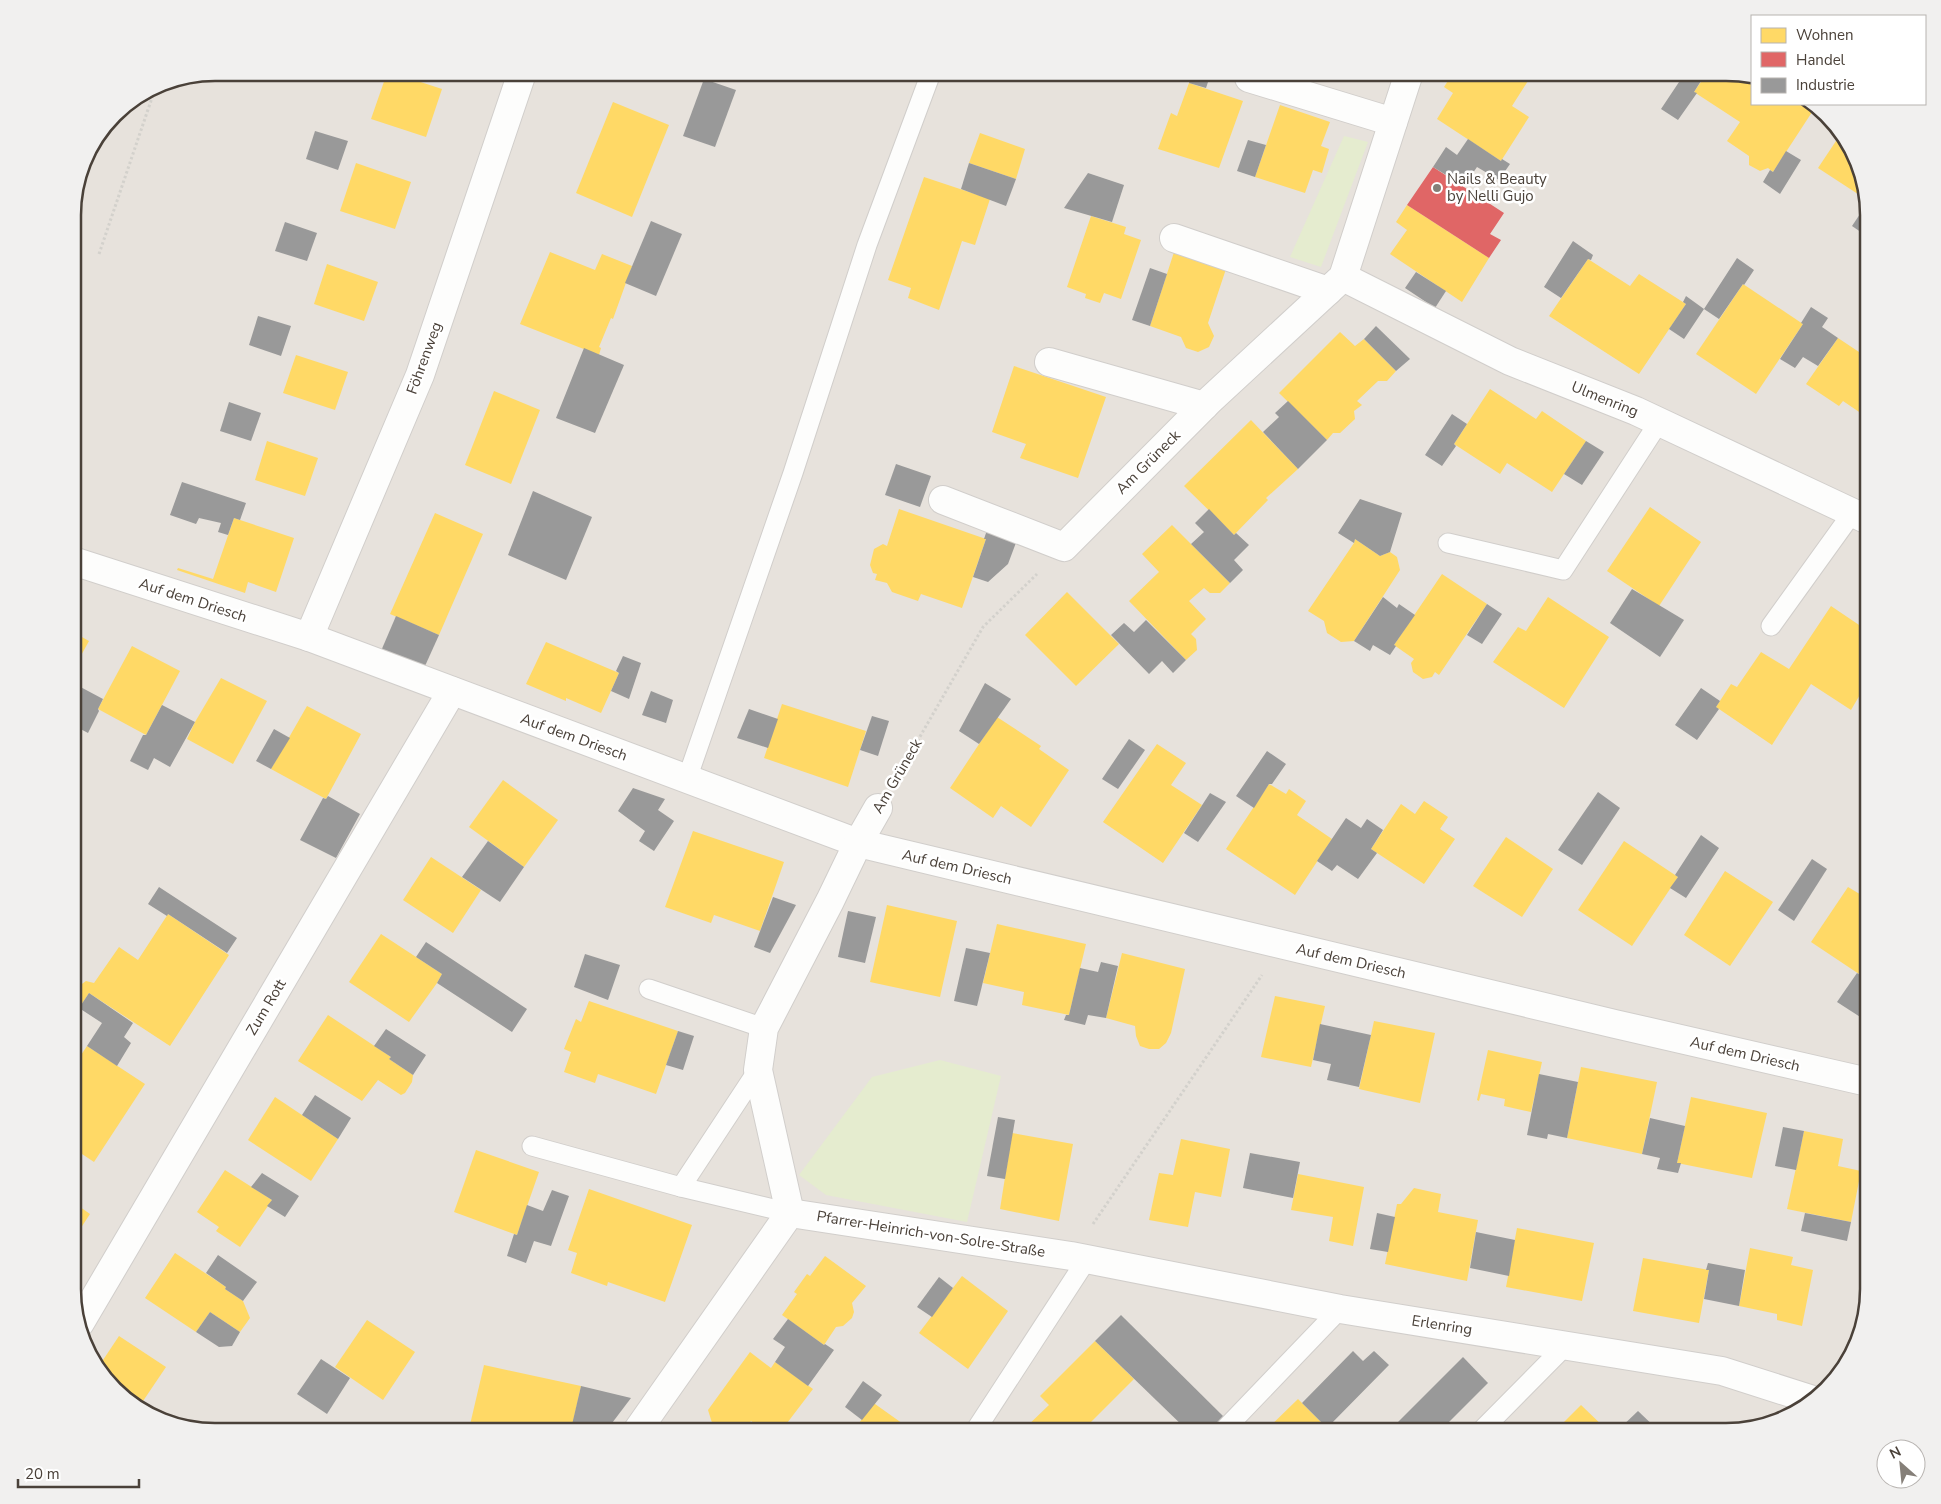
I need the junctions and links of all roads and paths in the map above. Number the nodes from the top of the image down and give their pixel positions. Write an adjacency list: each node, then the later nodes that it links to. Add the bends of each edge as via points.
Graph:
1 (1260, 81): 6 (street)
2 (1406, 81): 6 (street, Am Grüneck)
3 (519, 82): 20 (street, Föhrenweg, via 420,375)
4 (927, 82): 22 (lane, via 867,245 793,473)
5 (152, 97): 8 (path)
6 (1393, 122): 9 (street, Am Grüneck)
7 (1174, 238): 9 (street, Ulmenring)
8 (98, 254)
9 (1335, 284): 11 (street, Am Grüneck); 12 (street, Ulmenring)
10 (1049, 362): 11 (street)
11 (1204, 406): 17 (street, Am Grüneck)
12 (1659, 422): 14 (street, Ulmenring); 16 (lane, via 1563,570)
13 (943, 500): 17 (street)
14 (1860, 516)
15 (1860, 517): 19 (lane)
16 (1448, 543)
17 (1064, 547): 23 (path, Am Grüneck, via 984,627)
18 (82, 563): 20 (street, Auf dem Driesch)
19 (1771, 626)
20 (309, 637): 21 (street, Auf dem Driesch)
21 (452, 691): 22 (street, Auf dem Driesch); 35 (street, Zum Rott)
22 (687, 779): 24 (street, Auf dem Driesch)
23 (878, 808): 24 (street, Am Grüneck)
24 (858, 843): 25 (street, Auf dem Driesch); 27 (street)
25 (1282, 945): 29 (street, Auf dem Driesch); 33 (path)
26 (649, 989): 27 (lane)
27 (764, 1028): 28 (street)
28 (758, 1070): 31 (lane); 32 (street)
29 (1860, 1080)
30 (532, 1146): 31 (lane, Pfarrer-Heinrich-von-Solre-Straße)
31 (681, 1187): 32 (lane, Pfarrer-Heinrich-von-Solre-Straße)
32 (790, 1213): 33 (street, Pfarrer-Heinrich-von-Solre-Straße); 38 (street)
33 (1079, 1258): 34 (street, Erlenring); 39 (lane)
34 (1340, 1308): 36 (street, Erlenring); 40 (lane)
35 (84, 1316)
36 (1565, 1346): 37 (street, Erlenring, via 1722,1371); 41 (lane)
37 (1804, 1397)
38 (643, 1423)
39 (979, 1423)
40 (1231, 1423)
41 (1490, 1423)

